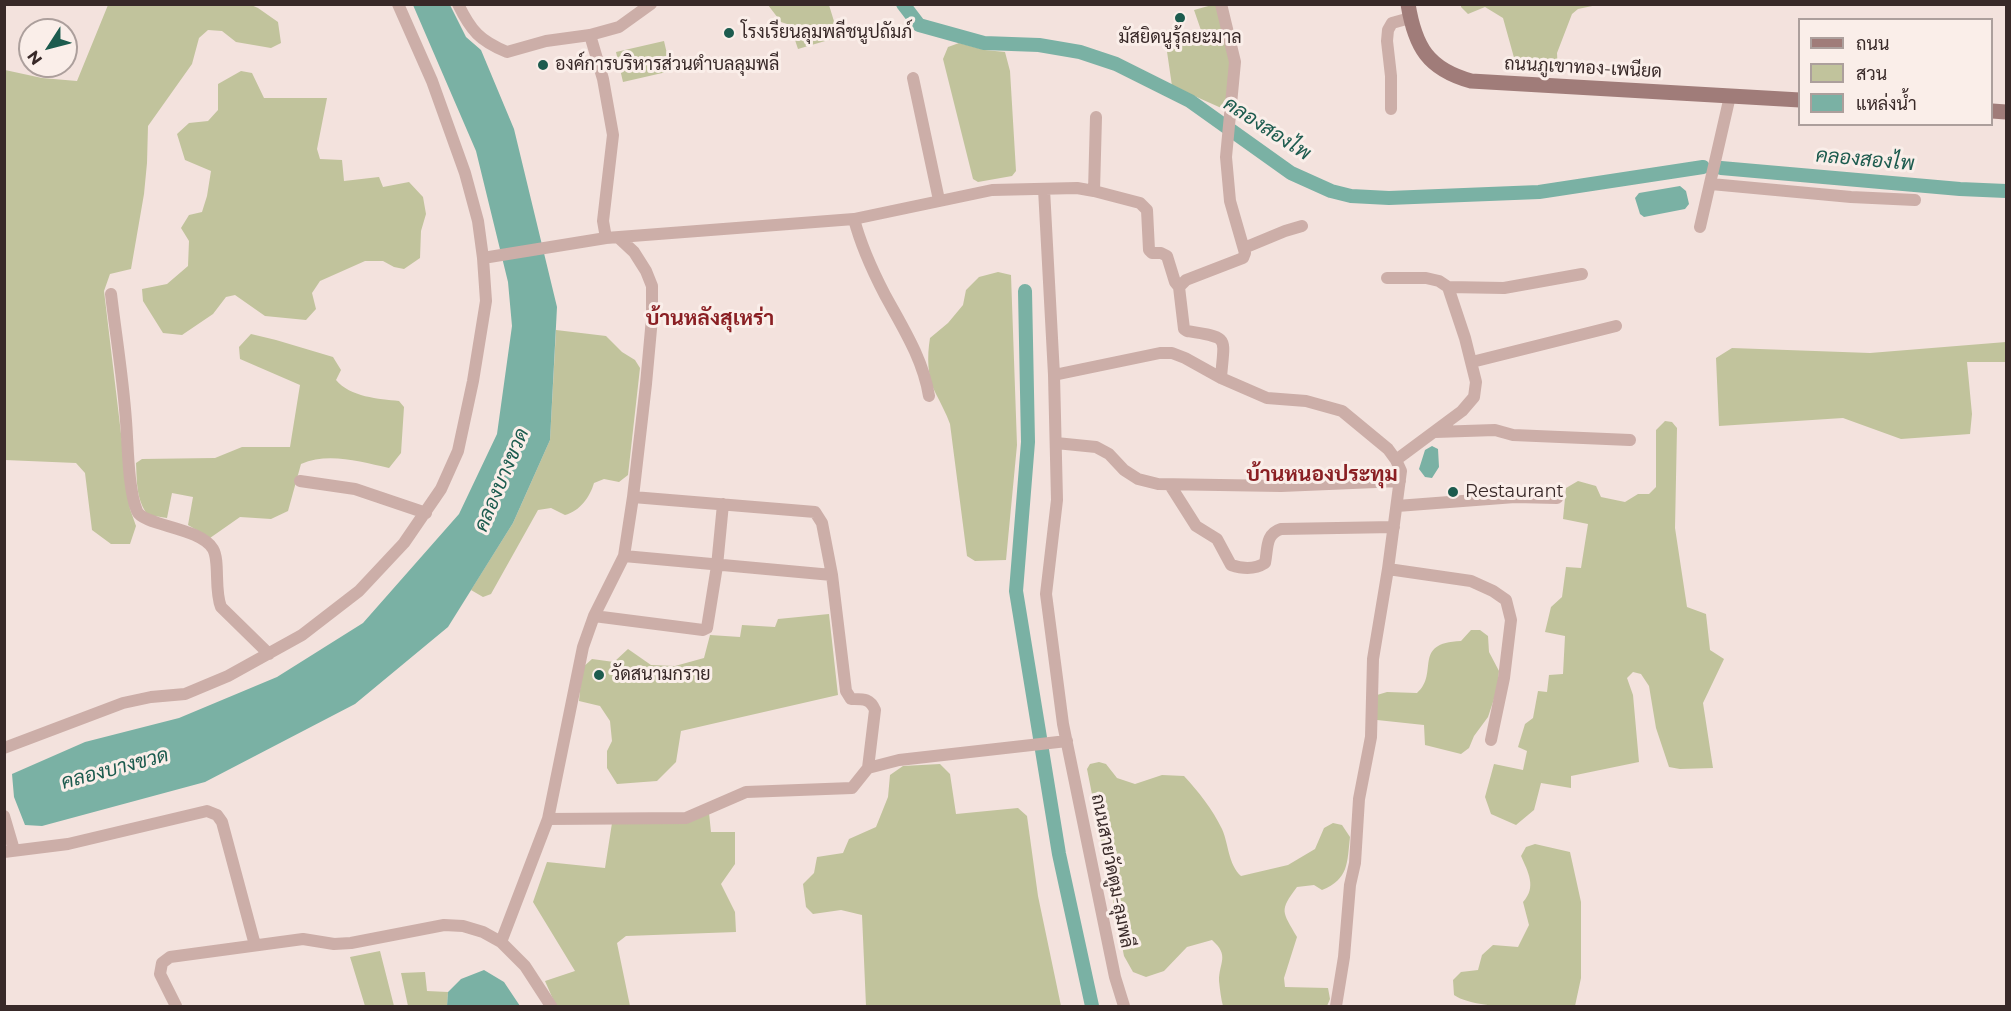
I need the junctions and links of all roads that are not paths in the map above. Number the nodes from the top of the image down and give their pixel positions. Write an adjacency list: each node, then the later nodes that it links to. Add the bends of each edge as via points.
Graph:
1 (398, 4): 23 (street, via 432,81 465,173)
2 (458, 4): 6 (street, via 472,29 486,43 507,52)
3 (651, 4): 6 (street, via 620,27)
4 (1221, 4): 22 (street, via 1235,62 1226,157 1230,201)
5 (1409, 11): 8 (street, ถนนภูเขาทอง-เพนียด, via 1414,36 1430,59 1454,76 1471,81); 10 (street, via 1388,30)
6 (590, 35): 20 (street, via 613,135 603,221)
7 (914, 78): 15 (street)
8 (1730, 96): 9 (street, ถนนภูเขาทอง-เพนียด); 12 (street)
9 (1798, 100)
10 (1391, 109)
11 (1096, 117): 14 (street)
12 (1711, 184): 16 (street); 19 (street)
13 (1044, 189): 14 (street); 15 (street, via 992,190); 31 (street, ถนนสายวัดตูม-ลุมพลี)
14 (1094, 190): 26 (street, via 1140,203 1148,210 1149,250 1167,256)
15 (939, 200): 17 (street)
16 (1915, 200)
17 (854, 219): 21 (street); 33 (street, via 861,244 926,375)
18 (1302, 226): 22 (street)
19 (1700, 227)
20 (606, 238): 21 (street); 23 (street)
21 (619, 238): 41 (street, via 634,252 651,286 652,318)
22 (1244, 248): 26 (street, via 1243,258 1186,280)
23 (487, 257): 45 (street, via 486,301 458,451)
24 (1582, 274): 27 (street, via 1504,288)
25 (1387, 278): 27 (street, via 1426,278)
26 (1179, 287): 32 (street, via 1184,329 1220,337 1224,343)
27 (1448, 287): 30 (street)
28 (111, 294): 52 (street, via 136,511 145,519 184,530 209,544 215,555 221,607)
29 (1616, 326): 30 (street)
30 (1472, 362): 34 (street, via 1474,397)
31 (1054, 375): 32 (street, via 1172,353); 36 (street, ถนนสายวัดตูม-ลุมพลี)
32 (1221, 378): 37 (street, via 1268,398 1306,401 1342,411)
33 (929, 396)
34 (1435, 432): 35 (street, via 1495,430 1513,435); 37 (street)
35 (1630, 440)
36 (1056, 443): 40 (street, via 1096,447 1138,479); 54 (street, ถนนสายวัดตูม-ลุมพลี, via 1057,500 1046,594)
37 (1396, 459): 39 (street)
38 (300, 481): 45 (street, via 355,489)
39 (1400, 481): 40 (street); 44 (street)
40 (1170, 485): 46 (street, via 1196,526 1217,539 1231,565 1240,568 1258,568 1265,563 1269,537 1281,529)
41 (633, 497): 43 (street); 47 (street)
42 (1557, 498): 44 (street, via 1515,497)
43 (723, 504): 48 (street); 50 (street, via 815,512 822,523)
44 (1397, 506): 46 (street)
45 (426, 513): 52 (street, via 404,543 358,591 303,635)
46 (1394, 527): 49 (street)
47 (624, 556): 48 (street); 51 (street)
48 (717, 566): 50 (street); 51 (street, via 707,628 703,630)
49 (1388, 569): 53 (street, via 1471,581 1506,600 1511,620); 65 (street, via 1373,659 1371,737 1359,799)
50 (832, 575): 56 (street, via 846,691 850,699 872,702 875,710)
51 (594, 616): 58 (street, via 581,656)
52 (269, 654): 55 (street, via 185,694 123,703)
53 (1491, 740)
54 (1062, 742): 56 (street, via 899,760); 64 (street, ถนนสายวัดตูม-ลุมพลี)
55 (4, 748)
56 (868, 768): 58 (street, via 852,788 746,792 686,818)
57 (4, 816): 59 (street)
58 (548, 819): 60 (street)
59 (9, 851): 61 (street, via 68,844 207,811 222,822)
60 (501, 942): 61 (street, via 463,926 444,925 351,943 303,939); 63 (street, via 525,966)
61 (255, 945): 62 (street, via 170,957 162,963 160,974)
62 (176, 1006)
63 (551, 1006)
64 (1124, 1006)
65 (1336, 1006)

